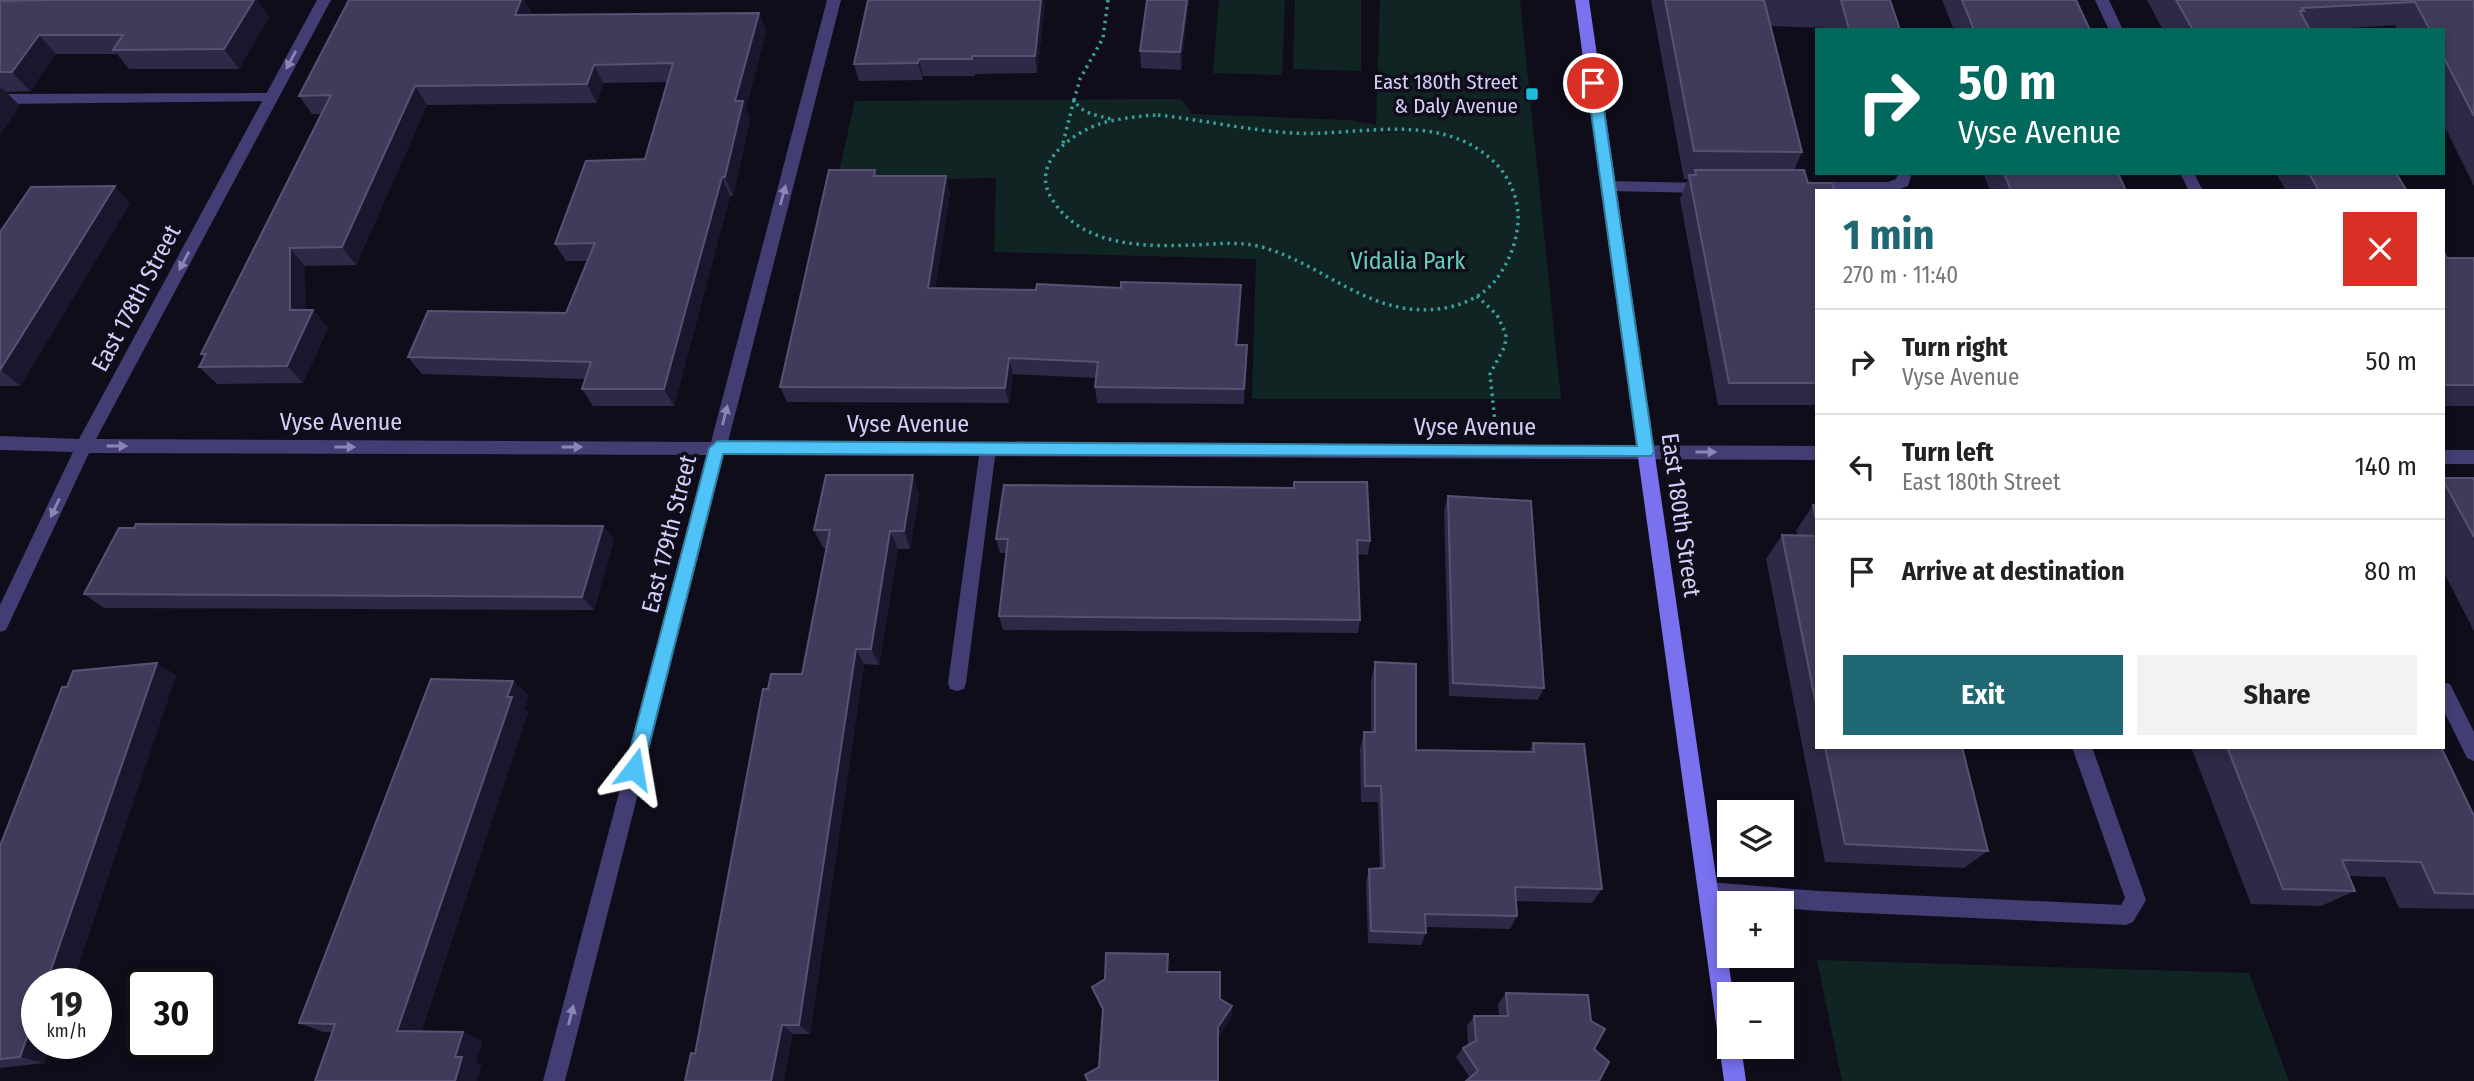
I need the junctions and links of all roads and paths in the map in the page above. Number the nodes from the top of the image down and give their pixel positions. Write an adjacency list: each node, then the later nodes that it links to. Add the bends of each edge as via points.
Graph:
1 (324, 0): 7 (street, East 178th Street, one-way to 7)
2 (834, 0): 19 (street, East 179th Street, one-way to 2)
3 (1108, 0): 9 (path, via 1105,35 1076,82)
4 (1582, 0): 13 (main road, East 180th Street)
5 (2102, 0): 6 (street)
6 (2115, 28)
7 (271, 97): 8 (street); 18 (street, East 178th Street, one-way to 18)
8 (0, 99)
9 (1074, 100): 10 (path, via 1087,113); 11 (path)
10 (1116, 120): 11 (path, via 1083,130); 16 (path, via 1167,116 1223,127 1325,134 1412,128 1445,132 1464,140 1484,151 1504,173 1518,211 1516,232 1502,270)
11 (1062, 144): 16 (path, via 1046,167 1045,184 1055,205 1094,235 1147,245 1261,246 1354,294 1401,310 1441,310)
12 (1905, 175): 14 (street, via 1903,182 1889,187)
13 (1607, 186): 15 (street); 22 (main road, East 180th Street)
14 (1795, 187)
15 (1726, 188)
16 (1477, 296): 21 (path, via 1497,315 1506,334 1505,346 1490,374)
17 (0, 443): 18 (street, Vyse Avenue)
18 (84, 446): 19 (street, Vyse Avenue, one-way to 19); 26 (street, East 178th Street, one-way to 26)
19 (717, 448): 20 (street, Vyse Avenue); 34 (street, East 179th Street, one-way to 19)
20 (988, 449): 21 (street, Vyse Avenue); 27 (street)
21 (1499, 451): 22 (street, Vyse Avenue)
22 (1646, 452): 23 (street, Vyse Avenue, one-way to 23); 31 (main road, East 180th Street)
23 (1815, 453)
24 (2445, 457): 25 (street)
25 (2474, 457)
26 (0, 624)
27 (957, 683)
28 (2445, 694): 30 (street)
29 (2083, 749): 31 (street, via 2136,900 2126,915)
30 (2474, 752)
31 (1708, 892): 32 (main road, East 180th Street)
32 (1721, 982)
33 (1732, 1059): 35 (main road)
34 (554, 1081)
35 (1735, 1081)

